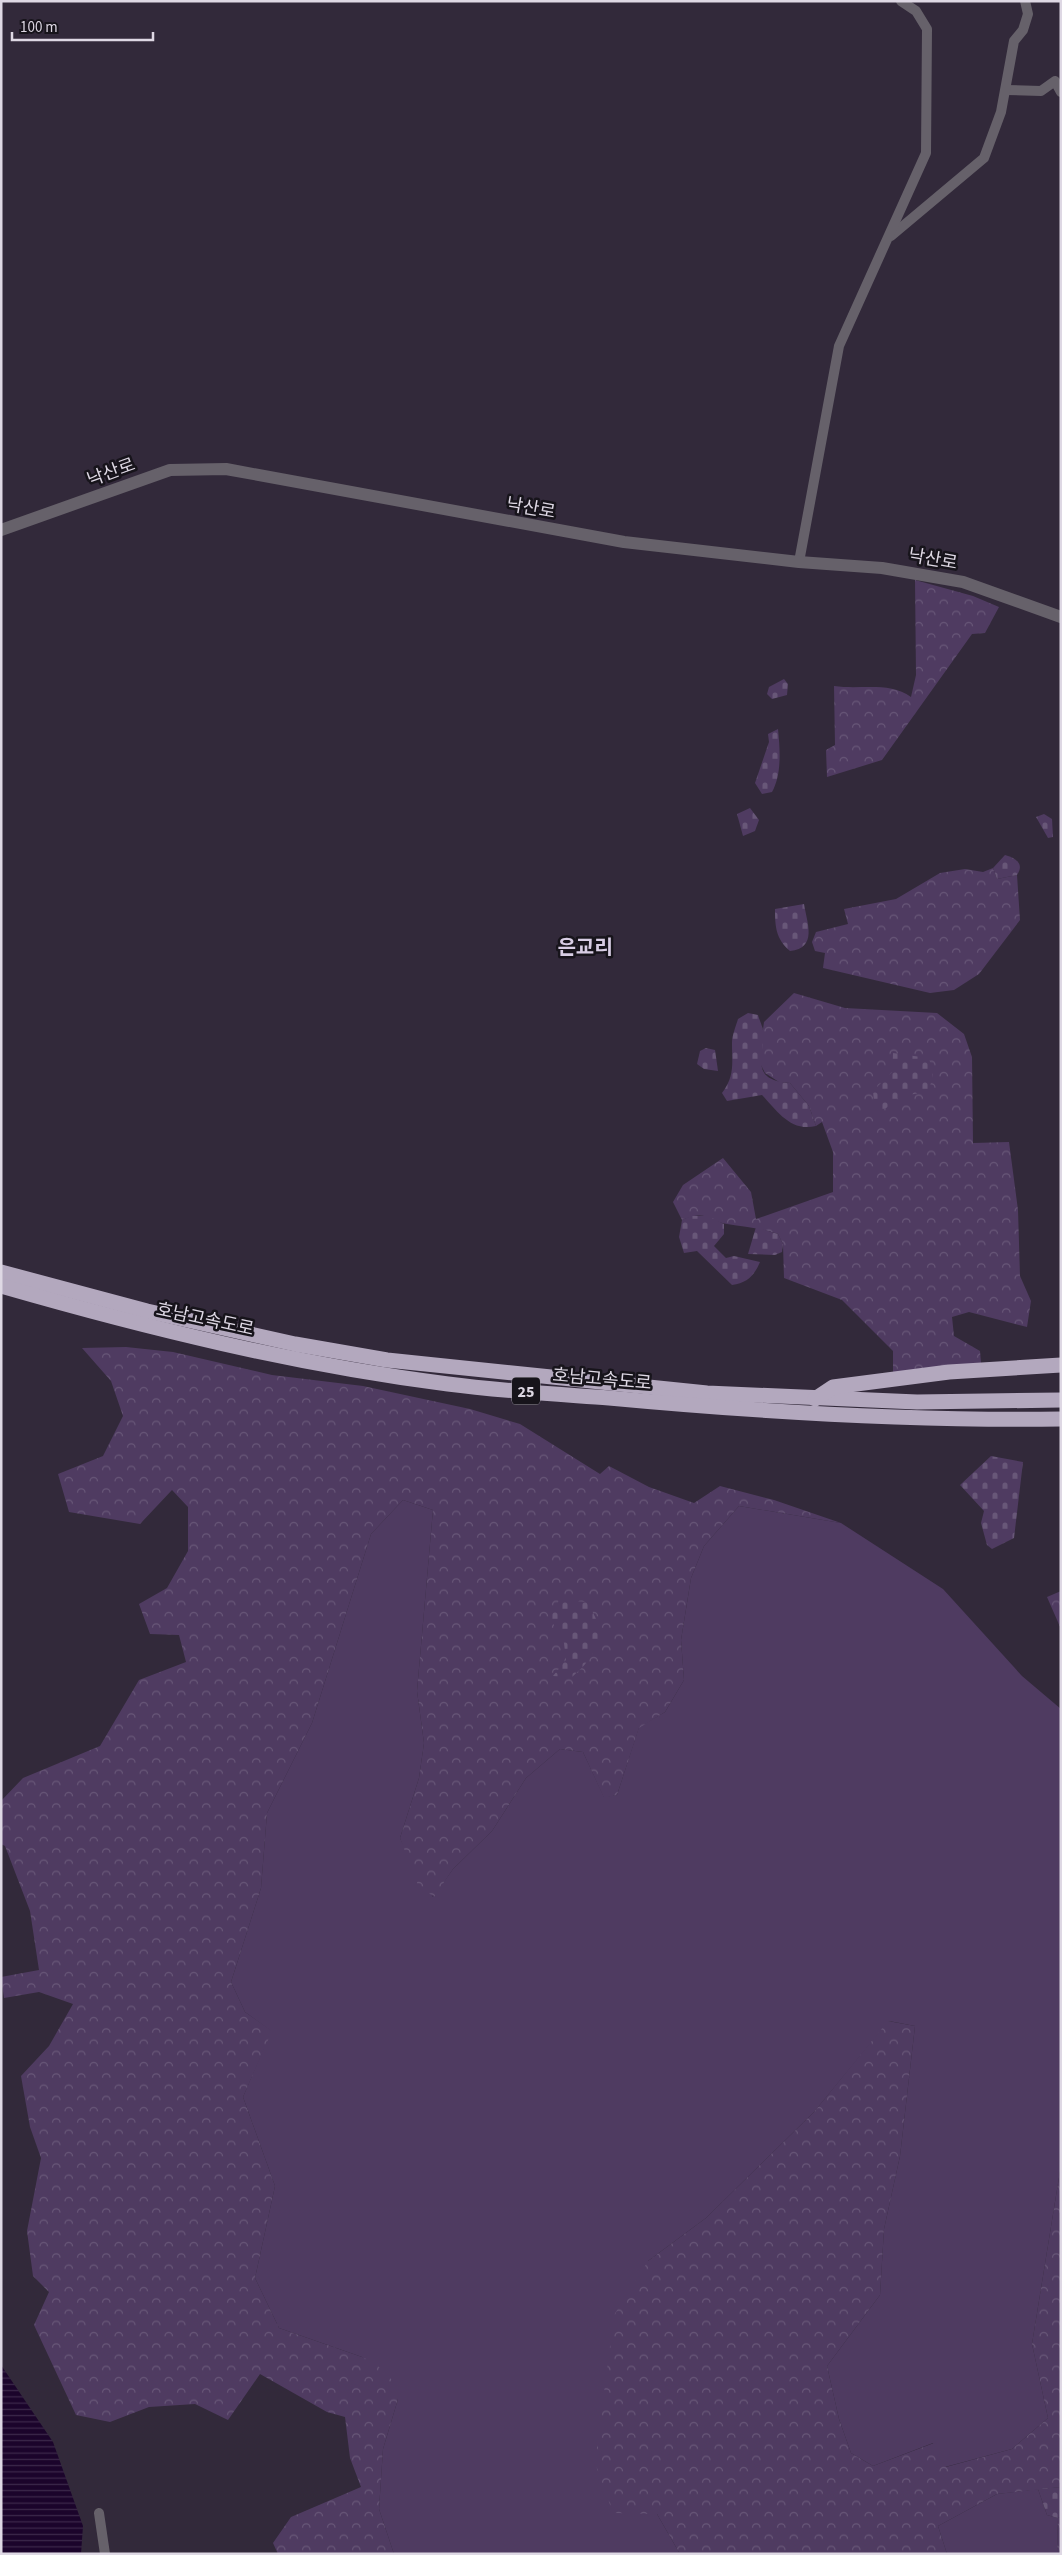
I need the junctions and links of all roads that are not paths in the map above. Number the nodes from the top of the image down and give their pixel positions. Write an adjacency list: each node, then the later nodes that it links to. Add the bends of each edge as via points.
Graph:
1 (901, 1): 5 (street, via 916,11 927,29 926,153)
2 (1025, 1): 3 (street, via 1028,14 1023,30 1014,41)
3 (1006, 90): 4 (street, via 1041,91 1055,80); 5 (street, via 1002,112 984,158)
4 (1061, 92)
5 (888, 239): 7 (street, via 839,346)
6 (1, 530): 7 (street, 낙산로, via 170,470 226,470 624,542)
7 (799, 562): 8 (street, 낙산로, via 882,568 963,582)
8 (1061, 617)
9 (1, 1272): 12 (highway, 호남고속도로 / 25, via 147,1311 295,1344 386,1360 602,1383)
10 (1, 1286): 14 (highway, 호남고속도로 / 25, via 180,1334 350,1369 449,1385 712,1408 868,1417)
11 (1061, 1365): 12 (highway, via 949,1372 832,1387)
12 (815, 1399): 13 (highway, 호남고속도로 / 25, via 917,1402)
13 (1061, 1400)
14 (1061, 1419)
15 (99, 2513): 16 (street)
16 (105, 2554)

